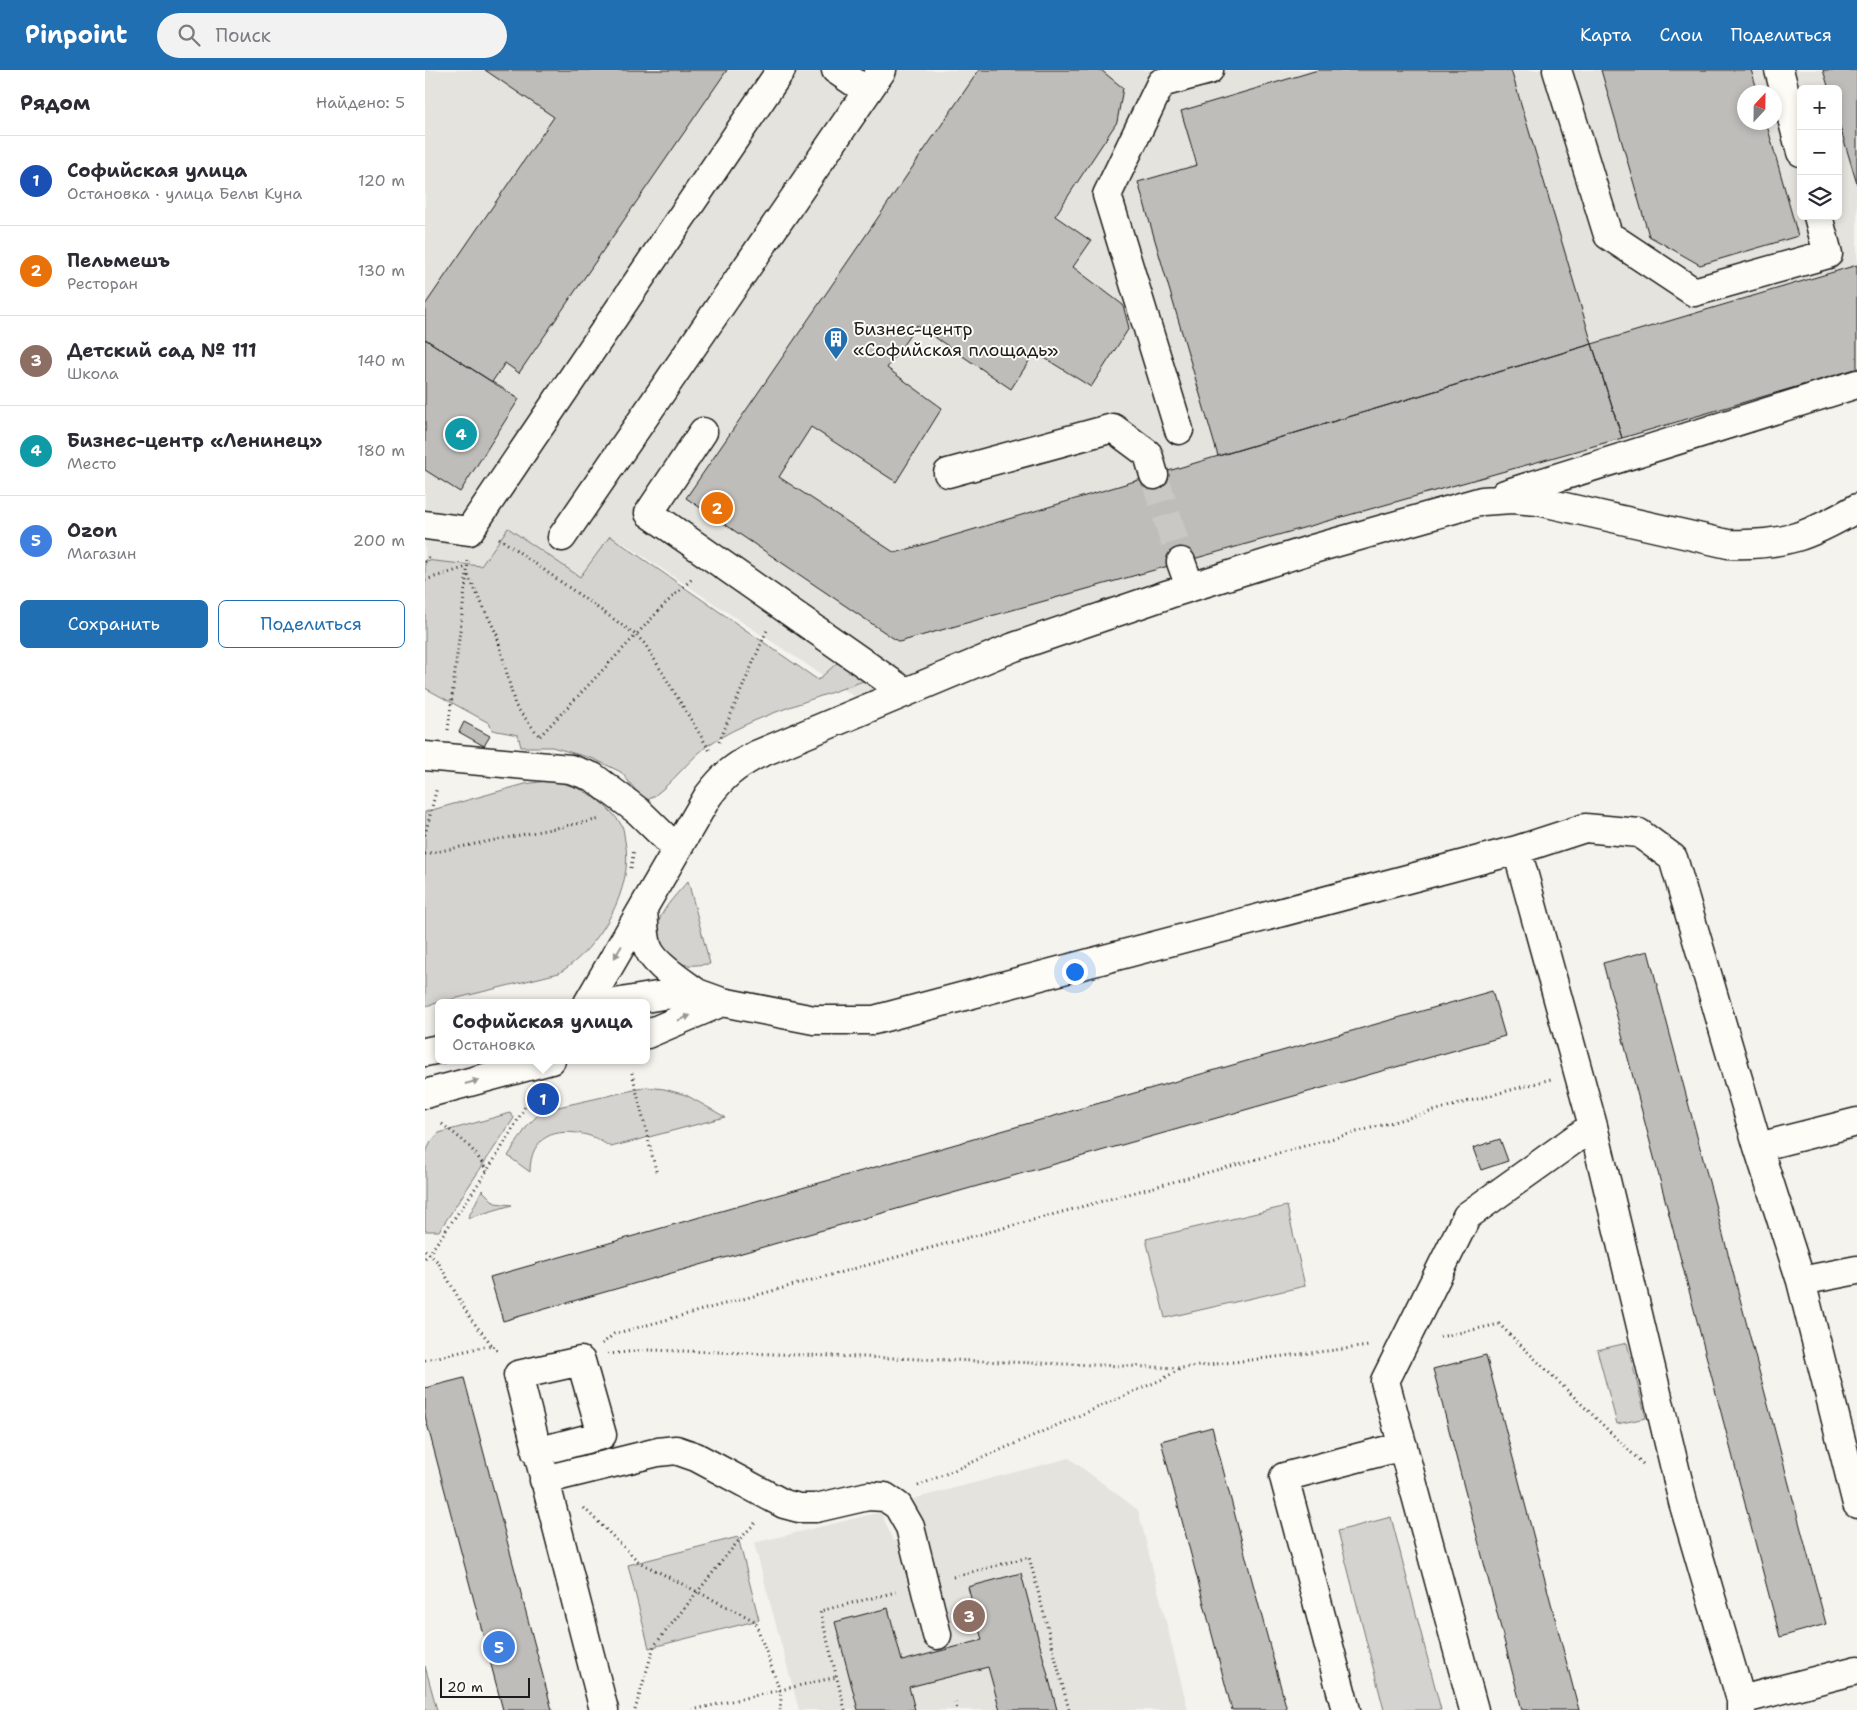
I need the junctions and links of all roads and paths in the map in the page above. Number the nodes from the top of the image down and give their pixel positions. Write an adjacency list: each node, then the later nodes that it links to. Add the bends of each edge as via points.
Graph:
1 (781, 70): 19 (street)
2 (836, 70): 7 (street)
3 (1209, 70): 6 (street)
4 (1557, 70): 9 (street, via 1608,235 1694,292 1828,254)
5 (1779, 70): 8 (street)
6 (1165, 76): 11 (street, via 1107,195)
7 (875, 81): 20 (street)
8 (1797, 137)
9 (1819, 220)
10 (1857, 384): 15 (street)
11 (1179, 430)
12 (703, 432): 21 (street, via 649,513)
13 (948, 473): 14 (street, via 1113,428 1148,454)
14 (1154, 475)
15 (1482, 501): 17 (street, via 1538,501 1728,544 1752,545 1805,536); 26 (street)
16 (425, 506): 19 (street)
17 (1857, 508)
18 (425, 525): 19 (street)
19 (472, 527): 23 (path); 28 (path)
20 (562, 537)
21 (714, 558): 27 (street); 28 (path)
22 (1181, 562): 26 (street)
23 (467, 567): 24 (path); 25 (path)
24 (467, 573): 30 (path, via 497,635 515,705); 31 (path)
25 (425, 580)
26 (1190, 587): 29 (street, via 1014,647)
27 (778, 603): 28 (path, via 713,756 645,644); 29 (street)
28 (636, 635): 30 (path)
29 (905, 692): 36 (street, via 756,755 735,767 708,796)
30 (539, 736): 32 (path)
31 (435, 757): 32 (street)
32 (565, 768): 36 (street, via 593,777 638,811)
33 (431, 811): 35 (path)
34 (607, 818): 38 (path)
35 (425, 835)
36 (677, 850): 39 (street)
37 (1517, 850): 40 (street, via 874,1020 814,1020); 45 (street); 52 (street, via 1585,828 1639,833 1673,858)
38 (425, 854)
39 (643, 910): 40 (street, via 647,947 652,956 660,965); 41 (street, one-way to 41)
40 (710, 998): 42 (street, via 663,995); 43 (street, one-way to 40)
41 (590, 999)
42 (639, 999)
43 (650, 1032)
44 (536, 1064): 47 (street, one-way to 44)
45 (1579, 1071): 51 (street); 63 (path, via 614,1334)
46 (632, 1073): 54 (path)
47 (425, 1094)
48 (529, 1100): 53 (path)
49 (1857, 1122): 52 (street)
50 (442, 1124): 53 (path, via 462,1138)
51 (1593, 1126): 61 (street, via 1467,1216); 80 (street, via 1683,1502)
52 (1758, 1147): 59 (street)
53 (487, 1171): 56 (path)
54 (657, 1175)
55 (425, 1250): 56 (path)
56 (429, 1254): 57 (path); 60 (path, via 438,1262 470,1318)
57 (425, 1258)
58 (1857, 1270): 59 (street)
59 (1801, 1281): 72 (street)
60 (492, 1345): 62 (path); 65 (path)
61 (1402, 1346): 64 (path, via 1374,1345); 66 (street, via 1385,1380); 68 (path, via 1499,1324)
62 (425, 1360)
63 (581, 1361): 64 (path, via 600,1355 647,1350); 65 (street); 67 (street, via 602,1435)
64 (1182, 1368): 70 (path, via 908,1490)
65 (518, 1376): 67 (street)
66 (1403, 1446): 88 (street, via 1284,1477); 89 (street)
67 (536, 1452): 69 (street)
68 (1644, 1466)
69 (548, 1478): 71 (street, via 676,1450 696,1457); 74 (path, via 639,1562); 81 (street)
70 (885, 1497): 71 (street, via 868,1496 816,1508 799,1508); 73 (street, via 898,1506 910,1527)
71 (776, 1500): 74 (path)
72 (1857, 1504)
73 (924, 1584): 75 (street); 77 (path, via 820,1611); 87 (path, via 1029,1557)
74 (698, 1592): 78 (path, via 755,1621); 82 (path, via 654,1646)
75 (937, 1635)
76 (1857, 1670): 80 (street)
77 (837, 1677): 78 (path); 85 (path)
78 (779, 1691): 83 (path); 84 (path)
79 (955, 1702): 86 (path)
80 (1741, 1705)
81 (605, 1710)
82 (635, 1710)
83 (692, 1710)
84 (780, 1710)
85 (845, 1710)
86 (957, 1710)
87 (1069, 1710)
88 (1346, 1710)
89 (1474, 1710)

